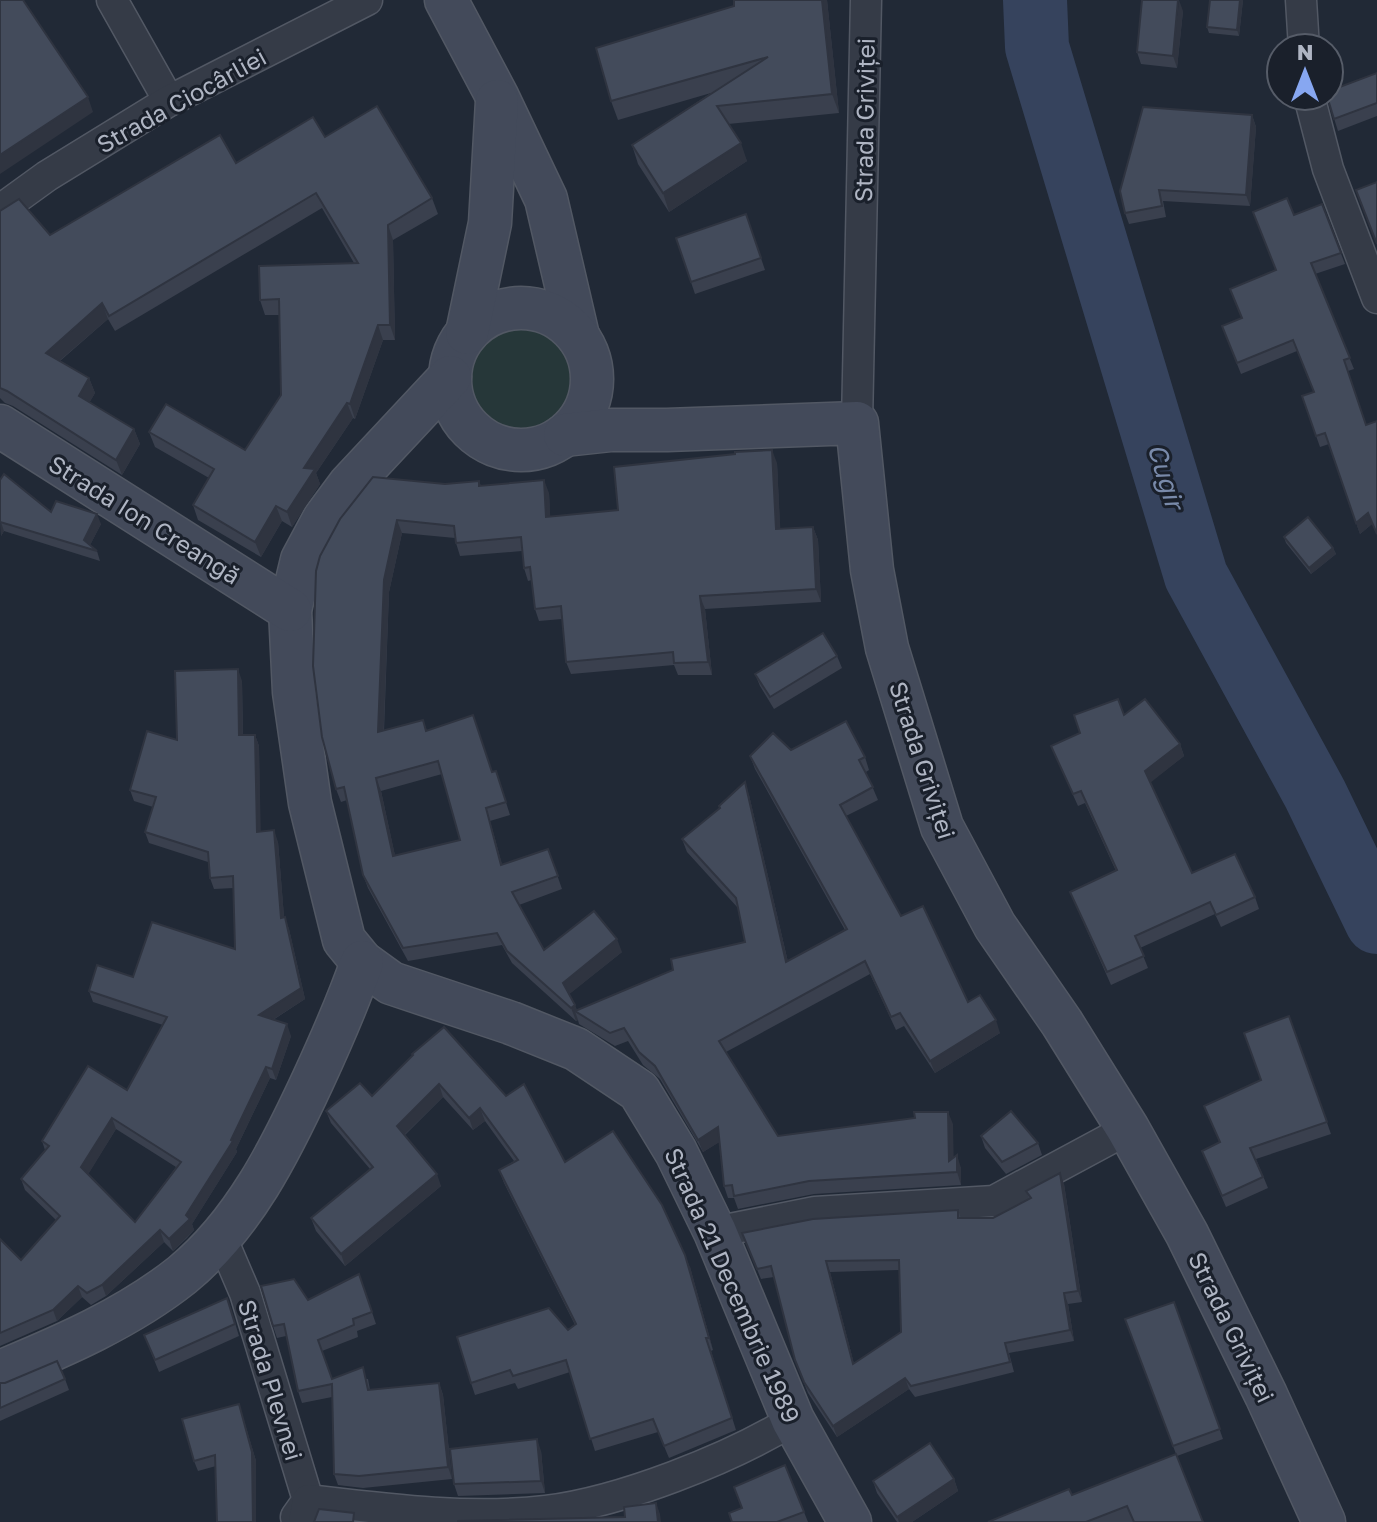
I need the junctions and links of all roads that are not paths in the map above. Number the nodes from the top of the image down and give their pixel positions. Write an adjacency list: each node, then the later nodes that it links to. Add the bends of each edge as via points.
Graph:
1 (112, 0): 8 (street)
2 (367, 0): 8 (street, Strada Ciocârliei)
3 (446, 0): 7 (main road)
4 (866, 0): 15 (street, Strada Griviței)
5 (1301, 0): 6 (street)
6 (1303, 32)
7 (497, 96): 12 (main road, via 490,223); 13 (main road, via 546,199)
8 (169, 101): 10 (street, Strada Ciocârliei)
9 (1313, 112): 11 (street, via 1328,169)
10 (0, 210)
11 (1377, 298)
12 (467, 333): 13 (main road, via 483,319 523,308 553,316); 14 (main road, via 454,354)
13 (585, 353): 17 (main road, via 632,405); 18 (main road, via 592,388 578,422)
14 (450, 377): 18 (main road, via 463,420 500,447 545,446); 19 (main road, Strada 21 Decembrie 1989, via 324,519 302,560)
15 (857, 423): 17 (main road); 21 (main road, Strada Griviței, via 872,570 887,648 942,827 995,926)
16 (0, 426): 19 (main road, Strada Ion Creangă)
17 (667, 430): 18 (main road)
18 (565, 435)
19 (290, 610): 20 (main road, Strada 21 Decembrie 1989, via 294,692 310,803 344,940)
20 (362, 962): 22 (main road, Strada 21 Decembrie 1989, via 391,983 576,1049 639,1091); 23 (main road, via 284,1143)
21 (1128, 1129): 22 (street, via 994,1201 815,1212); 28 (main road, Strada Griviței, via 1187,1234)
22 (715, 1232): 25 (main road, Strada 21 Decembrie 1989)
23 (221, 1237): 24 (main road, via 183,1274 137,1306); 26 (street, Strada Plevnei, via 245,1293)
24 (0, 1372)
25 (793, 1420): 26 (street, via 761,1440 616,1496 546,1511 374,1508); 27 (main road, Strada 21 Decembrie 1989)
26 (301, 1515)
27 (850, 1522)
28 (1324, 1522)

